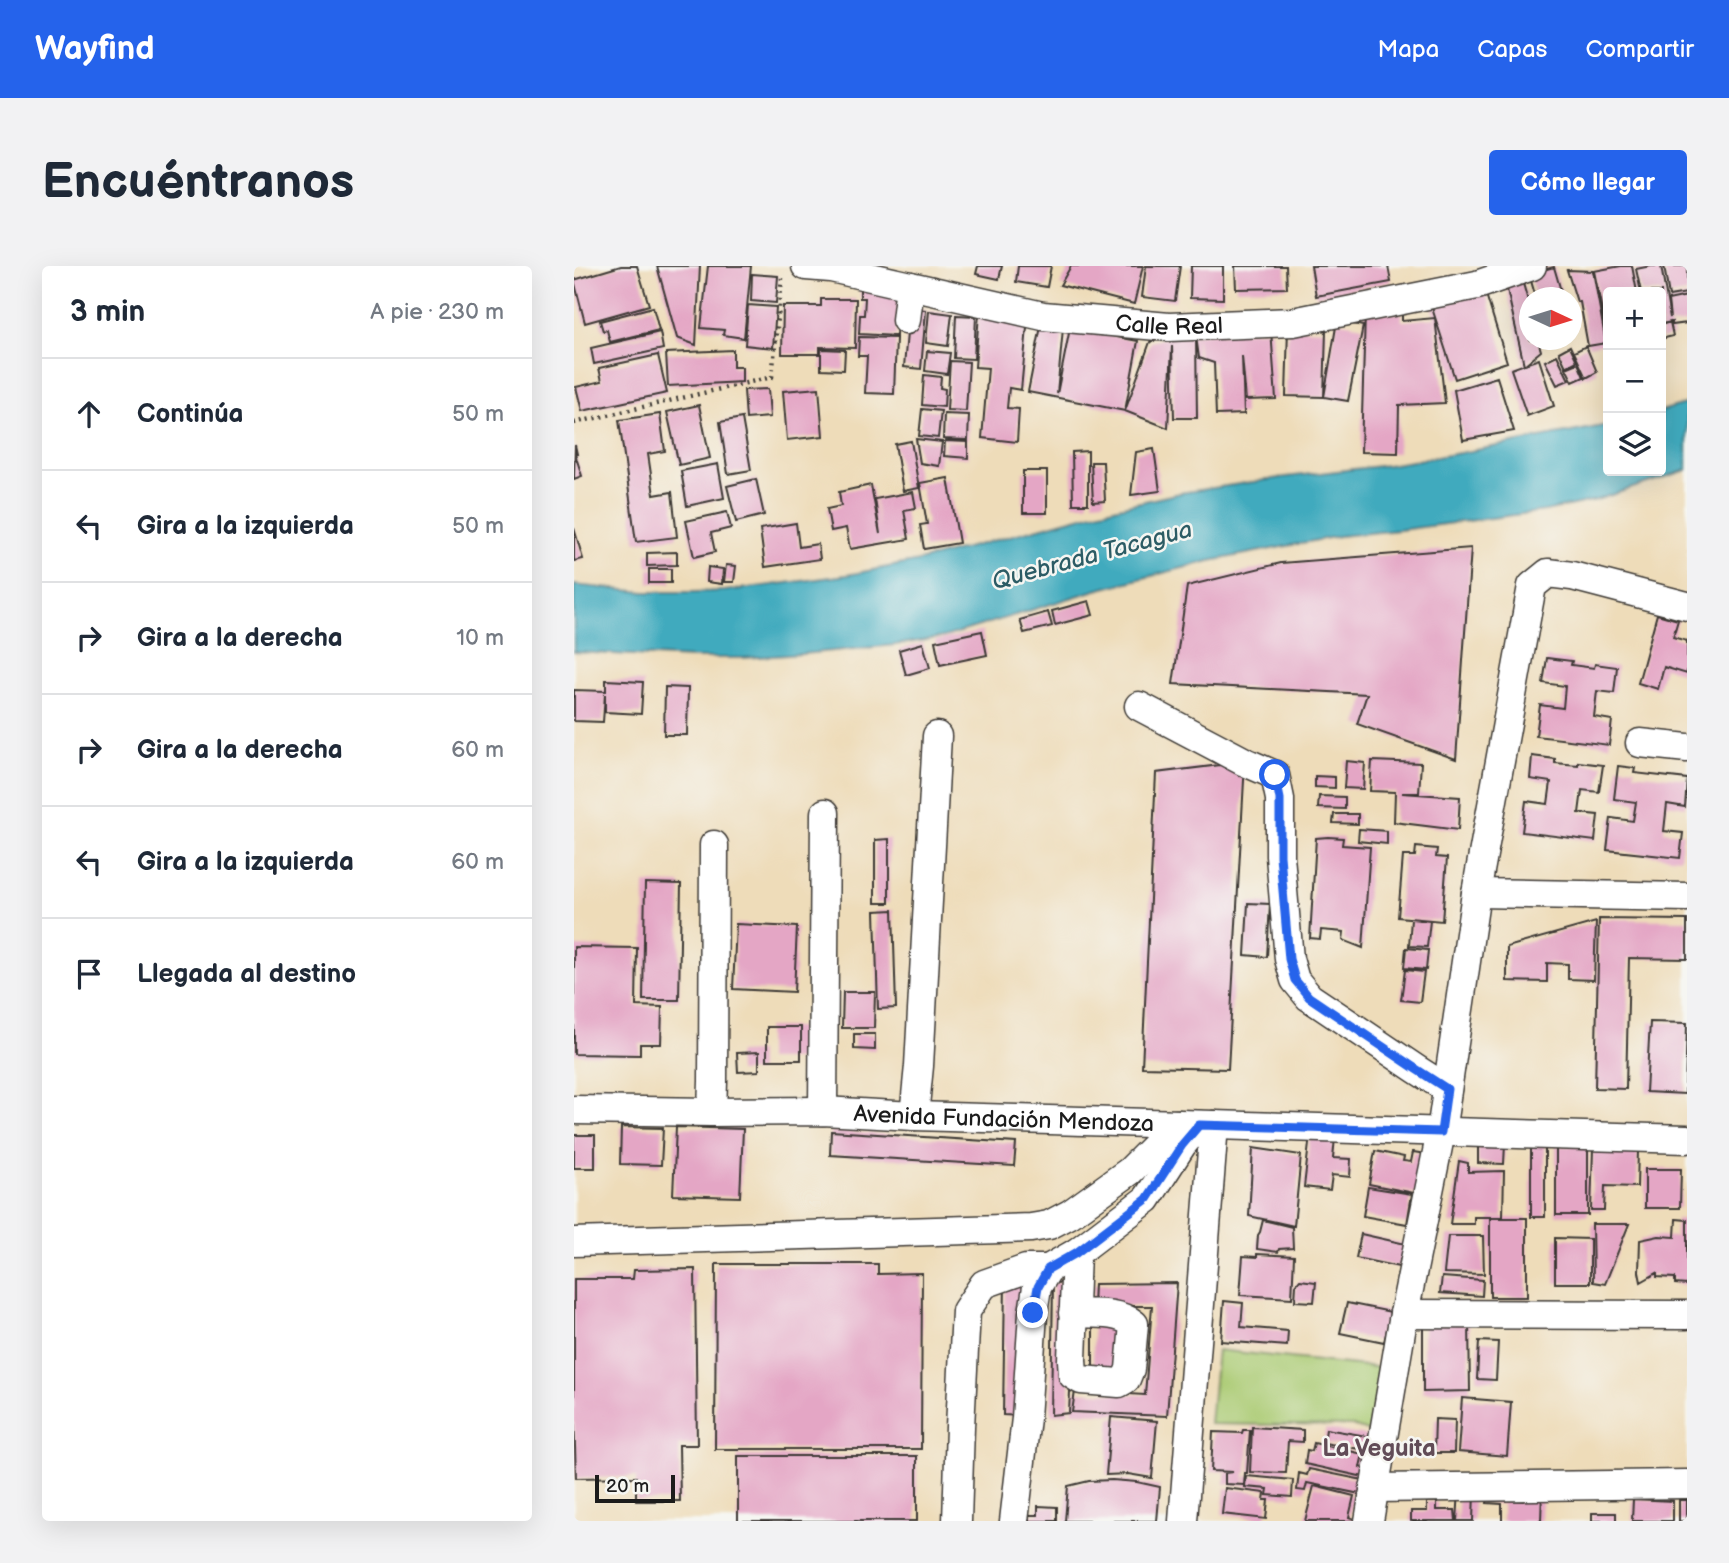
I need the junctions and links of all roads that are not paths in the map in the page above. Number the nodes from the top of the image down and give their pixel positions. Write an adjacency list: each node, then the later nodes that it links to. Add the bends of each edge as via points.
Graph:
1 (806, 266): 3 (street, Calle Real)
2 (1532, 266): 3 (street, Calle Real, via 1477,285 1293,323 1170,327 1043,316)
3 (910, 286): 4 (street)
4 (906, 320)
5 (1687, 606): 12 (street, via 1572,576 1548,573 1532,586)
6 (1139, 706): 14 (street, via 1275,775 1289,959 1295,980 1309,997)
7 (937, 736): 18 (street)
8 (1640, 743): 9 (street)
9 (1687, 748)
10 (825, 813): 16 (street)
11 (714, 845): 17 (street)
12 (1476, 893): 13 (street); 14 (street)
13 (1687, 897)
14 (1447, 1089): 20 (street)
15 (574, 1110): 17 (street, Avenida Fundación Mendoza)
16 (823, 1111): 17 (street, Avenida Fundación Mendoza); 18 (street, Avenida Fundación Mendoza)
17 (712, 1112)
18 (914, 1116): 19 (street, Avenida Fundación Mendoza)
19 (1197, 1124): 20 (street, Avenida Fundación Mendoza); 22 (street, via 1049,1225); 23 (street, via 1147,1199); 32 (street)
20 (1441, 1132): 21 (street, Avenida Fundación Mendoza); 26 (street)
21 (1687, 1139)
22 (574, 1241)
23 (1076, 1253): 24 (street); 25 (street)
24 (1048, 1269): 30 (street, via 1026,1269 984,1284 966,1311); 31 (street, via 1038,1287 1033,1313)
25 (1073, 1313)
26 (1404, 1314): 27 (street); 29 (street)
27 (1687, 1314)
28 (1687, 1484): 29 (street)
29 (1374, 1488): 33 (street)
30 (957, 1521)
31 (1014, 1521)
32 (1183, 1521)
33 (1368, 1521)

